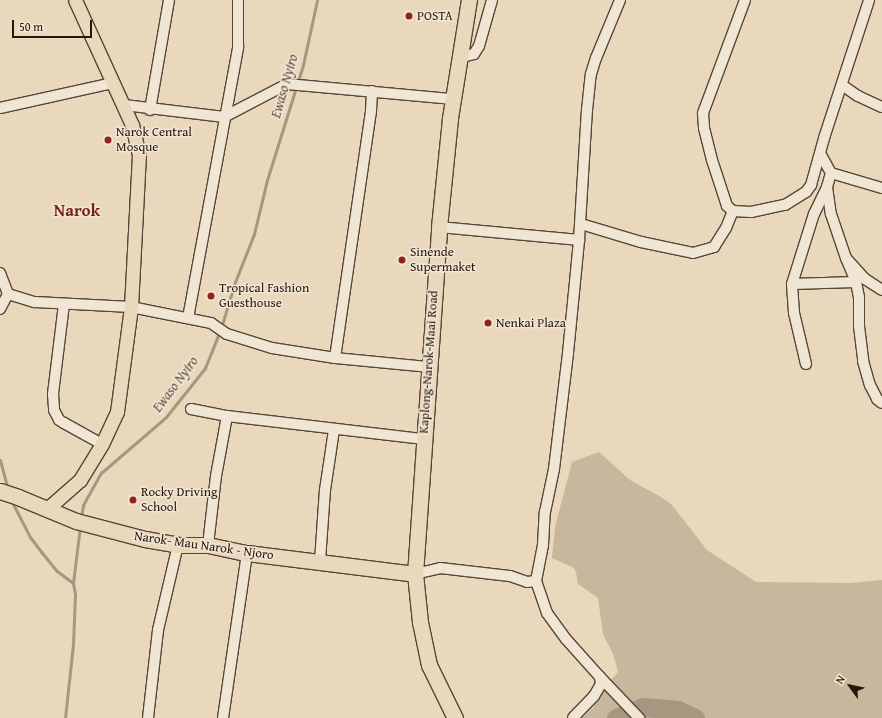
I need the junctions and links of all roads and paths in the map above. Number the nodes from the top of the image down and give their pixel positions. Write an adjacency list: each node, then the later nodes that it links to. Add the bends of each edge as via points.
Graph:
1 (75, 0): 10 (main road)
2 (169, 0): 17 (street)
3 (238, 0): 18 (street, via 238,47)
4 (468, 0): 9 (highway, Kaplong-Narok-Maai Road)
5 (492, 0): 9 (street, via 479,46 474,54)
6 (620, 0): 24 (street, via 591,74)
7 (745, 0): 23 (street, via 702,113 712,160 727,206)
8 (869, 0): 11 (street)
9 (458, 58): 13 (highway, Kaplong-Narok-Maai Road)
10 (113, 83): 14 (main road); 16 (street)
11 (842, 85): 15 (street); 19 (street)
12 (372, 91): 13 (street); 18 (street, via 287,84); 37 (street)
13 (454, 99): 25 (highway, Kaplong-Narok-Maai Road)
14 (124, 106): 17 (street); 34 (main road, via 132,125 139,155)
15 (882, 107)
16 (0, 108)
17 (150, 110): 18 (street)
18 (224, 117): 36 (street)
19 (821, 155): 20 (street); 23 (street, via 811,185 796,200 771,209)
20 (831, 173): 21 (street); 22 (street)
21 (827, 187): 27 (street, via 831,214); 30 (street, via 814,214)
22 (882, 188)
23 (733, 211): 24 (street, via 714,247 693,253 640,242)
24 (580, 224): 26 (street)
25 (439, 227): 26 (street); 39 (highway, Kaplong-Narok-Maai Road)
26 (578, 240): 53 (street, via 568,353)
27 (846, 258): 29 (street); 31 (street, via 865,279)
28 (0, 273): 32 (street)
29 (856, 282): 30 (street); 40 (street, via 863,361 870,385)
30 (792, 284): 38 (street, via 794,313)
31 (882, 290)
32 (8, 294): 33 (street, via 35,302); 35 (street)
33 (64, 304): 34 (street); 45 (street, via 53,394 54,410 59,420)
34 (130, 307): 36 (street); 45 (main road, via 117,412)
35 (0, 309)
36 (188, 318): 37 (street, via 211,323 227,334 272,348)
37 (336, 358): 39 (street)
38 (806, 364)
39 (428, 367): 44 (highway, Kaplong-Narok-Maai Road)
40 (882, 403)
41 (191, 409): 42 (street)
42 (227, 416): 43 (street); 49 (street, via 216,476)
43 (334, 430): 44 (street); 51 (street, via 325,490)
44 (424, 439): 52 (highway, Kaplong-Narok-Maai Road)
45 (102, 444): 47 (main road, via 80,480)
46 (0, 491): 47 (highway, Narok- Mau Narok - Njoro)
47 (47, 509): 48 (highway, Narok- Mau Narok - Njoro, via 76,521)
48 (178, 545): 49 (highway, Narok- Mau Narok - Njoro); 55 (street, via 158,630)
49 (208, 545): 50 (highway, Narok- Mau Narok - Njoro)
50 (247, 553): 51 (highway, Narok- Mau Narok - Njoro); 56 (street)
51 (320, 561): 52 (highway, Narok- Mau Narok - Njoro)
52 (415, 574): 53 (street, via 440,568 510,576 527,582); 57 (highway, Kaplong-Narok-Maai Road, via 420,622 429,665)
53 (536, 581): 54 (street, via 548,613 566,639)
54 (600, 677): 58 (street, via 600,684 594,696); 59 (street)
55 (148, 718)
56 (223, 718)
57 (455, 718)
58 (573, 718)
59 (639, 718)

